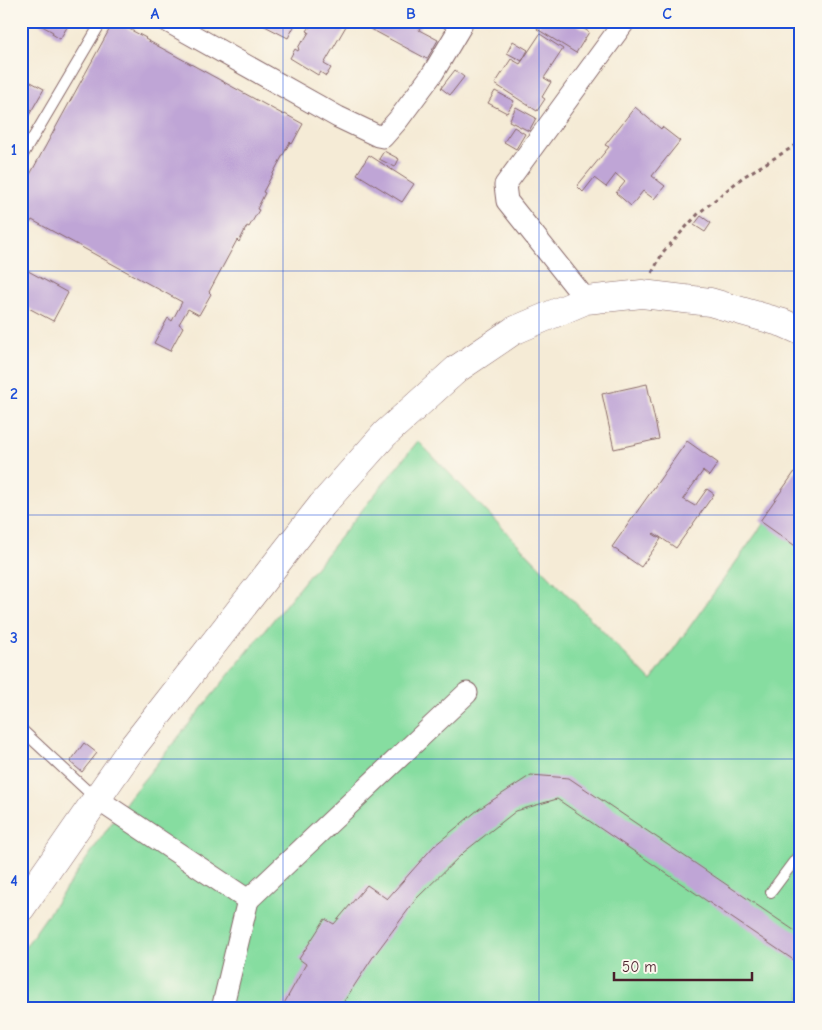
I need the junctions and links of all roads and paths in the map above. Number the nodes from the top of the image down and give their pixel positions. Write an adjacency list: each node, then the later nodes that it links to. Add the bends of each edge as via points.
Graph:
1 (102, 21): 6 (lane)
2 (167, 21): 3 (street, via 338,117 383,137 433,74 462,26)
3 (453, 21)
4 (625, 21): 8 (street, via 505,185 507,201)
5 (801, 142): 7 (path, via 743,177 699,213 663,252)
6 (21, 158)
7 (642, 294): 8 (main road); 9 (main road, via 710,302)
8 (586, 300): 12 (main road, via 505,336 457,369 385,434 322,505 132,748)
9 (801, 331)
10 (467, 693): 15 (street)
11 (21, 729): 12 (lane)
12 (97, 799): 15 (street); 16 (main road)
13 (801, 852): 14 (lane)
14 (771, 892)
15 (248, 900): 17 (street)
16 (21, 908)
17 (222, 1009)

